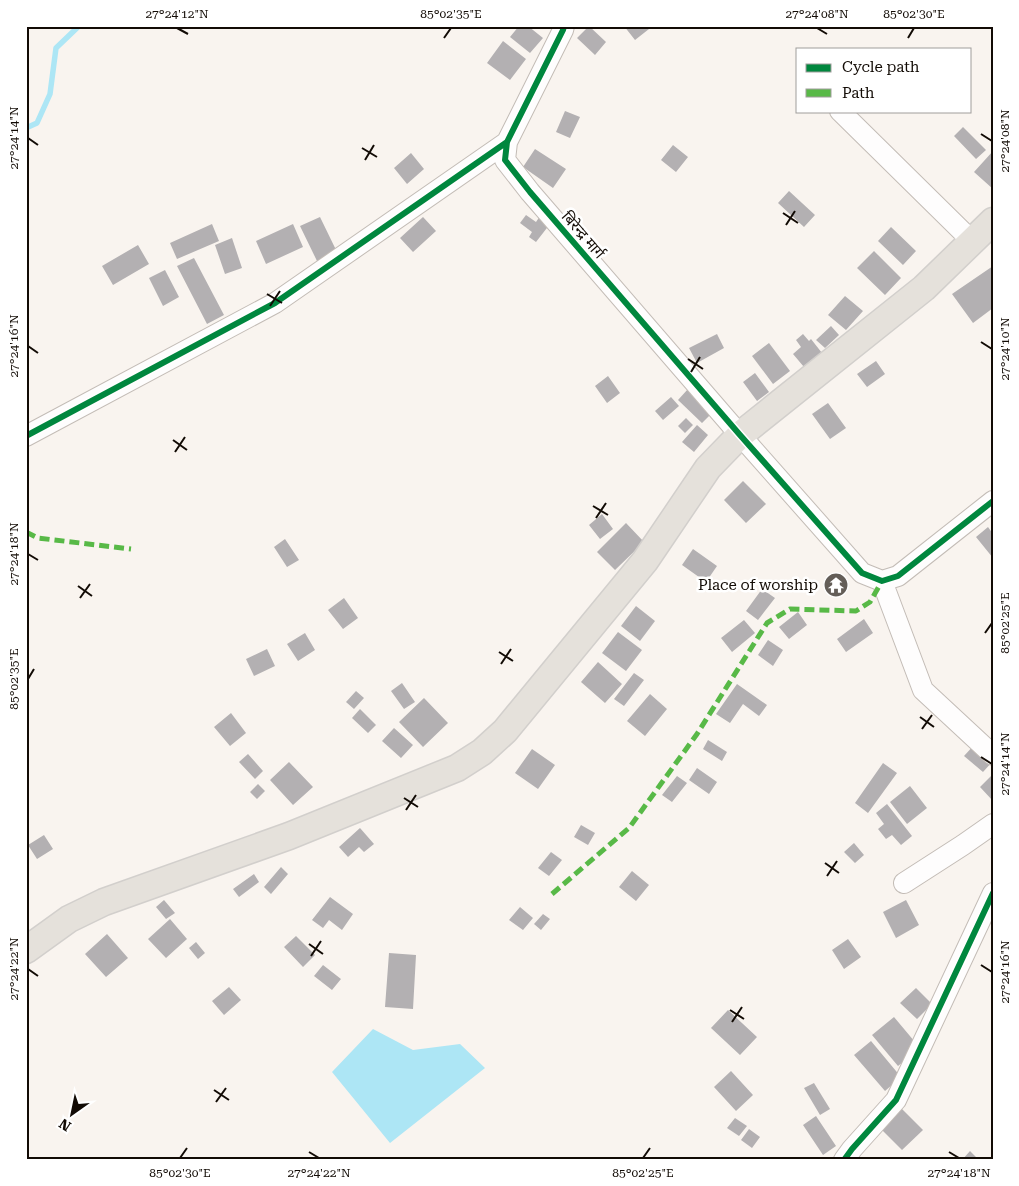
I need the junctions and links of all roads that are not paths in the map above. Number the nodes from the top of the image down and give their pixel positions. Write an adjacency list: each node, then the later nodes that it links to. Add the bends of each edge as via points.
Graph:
1 (564, 26): 3 (street)
2 (841, 112): 5 (street)
3 (507, 142): 6 (street, बिरेन्द्र मार्ग, via 505,160 530,192); 7 (street, via 275,303)
4 (993, 221): 5 (main road)
5 (972, 241): 6 (main road, via 924,288)
6 (740, 435): 9 (street, बिरेन्द्र मार्ग, via 862,573); 14 (main road, via 708,468 645,560 505,731 482,752 457,768 289,836 104,902 69,920)
7 (26, 436)
8 (993, 501): 9 (street, via 898,576)
9 (882, 581): 10 (street, via 923,690)
10 (993, 755)
11 (993, 824): 12 (street)
12 (904, 883)
13 (993, 893): 15 (street, via 896,1100)
14 (26, 950)
15 (844, 1160)

